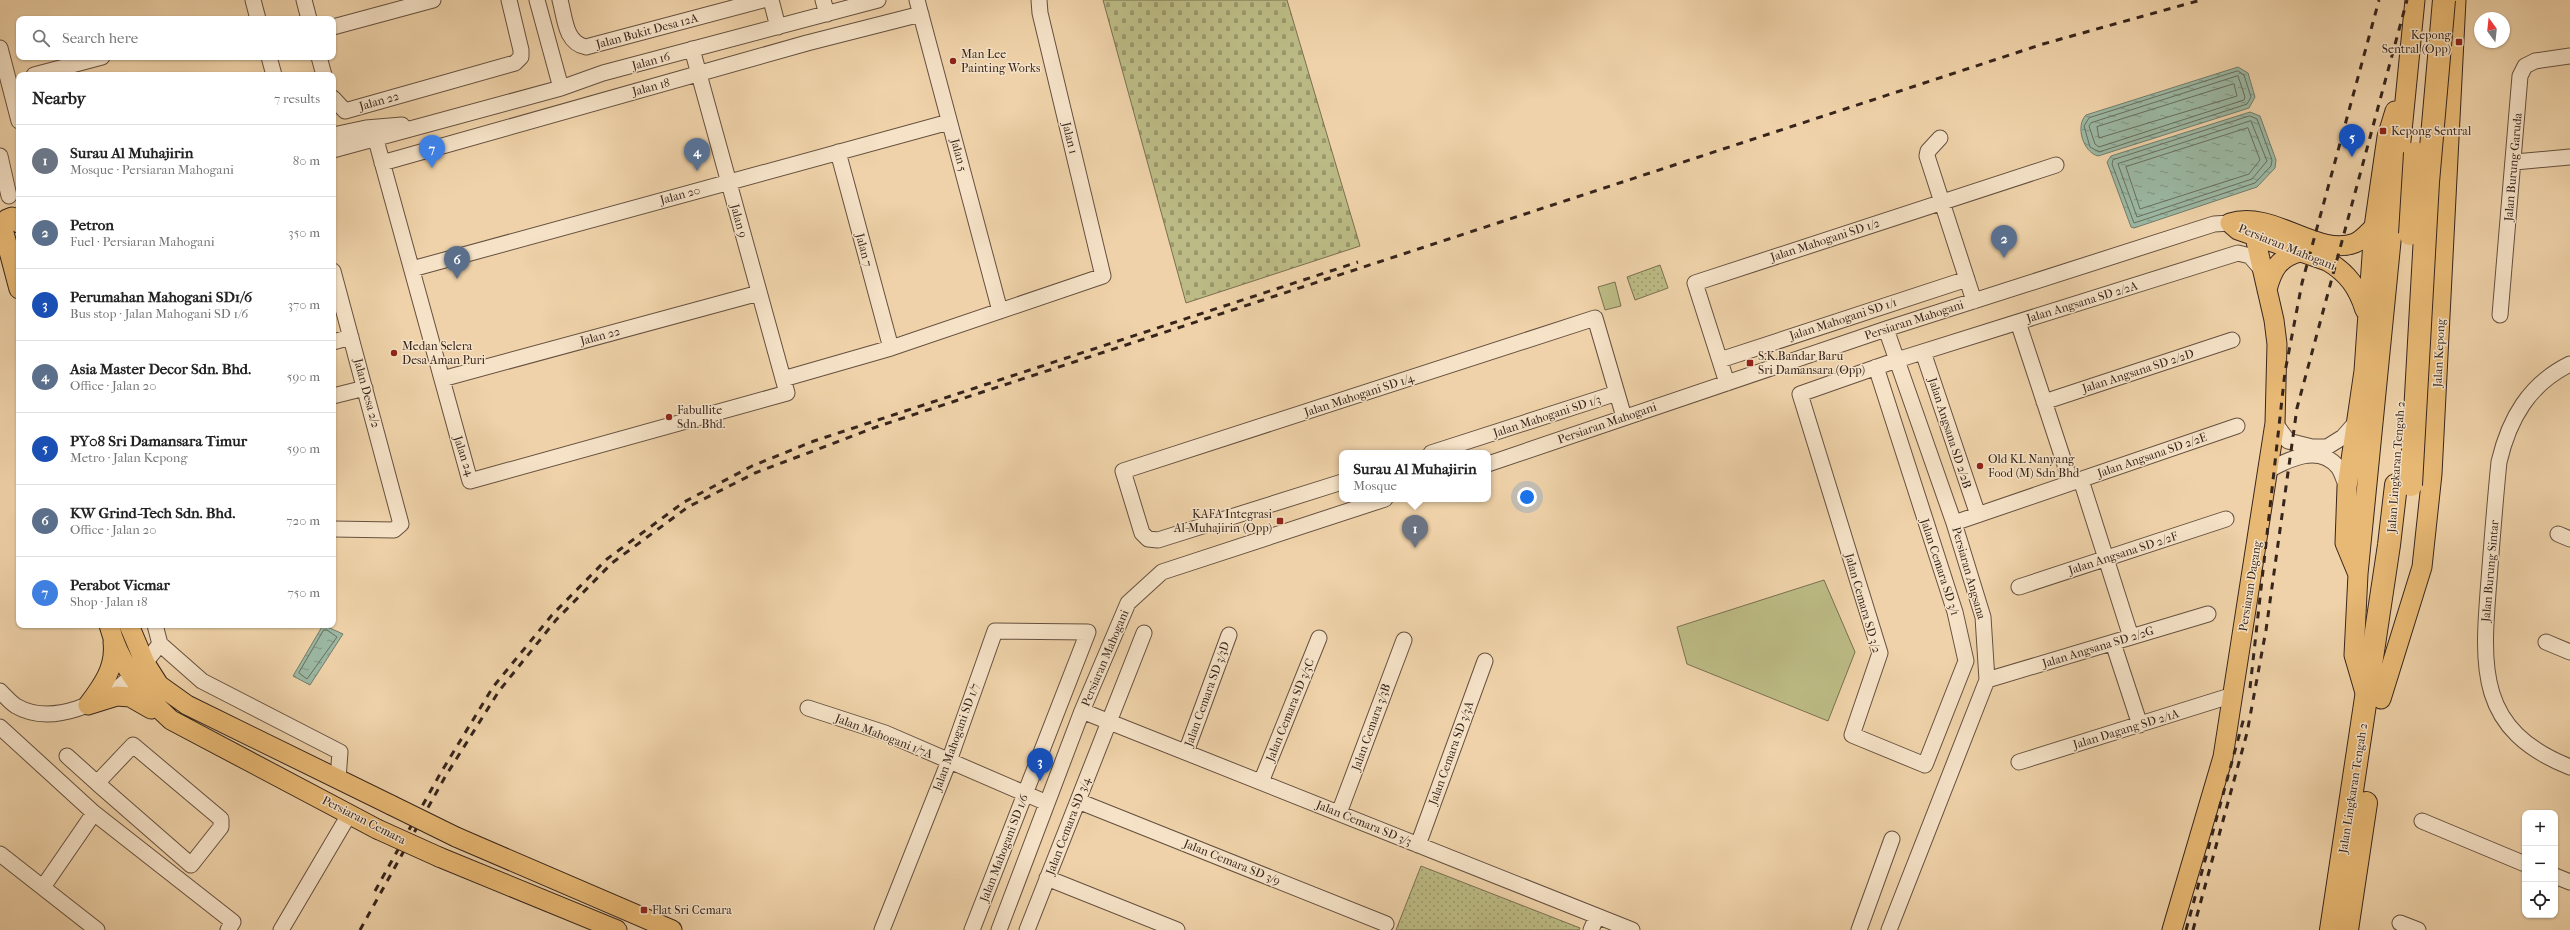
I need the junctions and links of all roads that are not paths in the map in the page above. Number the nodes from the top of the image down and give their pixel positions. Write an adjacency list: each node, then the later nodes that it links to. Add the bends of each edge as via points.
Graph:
1 (253, 0): 17 (street)
2 (304, 0): 18 (street)
3 (433, 0): 19 (street)
4 (509, 0): 35 (street, Jalan 22, via 521,50 521,57 516,63 345,110)
5 (537, 0): 33 (street)
6 (560, 0): 7 (street, Jalan Bukit Desa 12A, via 571,40 578,46 586,47)
7 (763, 0)
8 (771, 0): 20 (street)
9 (878, 0): 15 (street, Jalan 16)
10 (1039, 0): 66 (street, Jalan 1, via 1103,276)
11 (2415, 0): 27 (main road)
12 (2429, 0): 97 (highway, Jalan Lingkaran Tengah 2, bridge, via 2413,184)
13 (2444, 0): 97 (highway, Jalan Lingkaran Tengah 2, bridge)
14 (2456, 0): 50 (main road, Jalan Kepong)
15 (825, 7): 20 (street, Jalan 16)
16 (919, 7): 31 (street, Jalan 18); 36 (street, Jalan 5)
17 (253, 16)
18 (308, 16)
19 (336, 27)
20 (778, 27): 22 (street, Jalan 16)
21 (0, 48): 32 (street)
22 (692, 50): 31 (street, Jalan 9); 33 (street, Jalan 16, via 603,73)
23 (2570, 56): 45 (street, Jalan Burung Garuda, via 2535,61 2525,66 2520,76)
24 (91, 60): 28 (street)
25 (270, 60): 29 (street)
26 (320, 60): 30 (street)
27 (2406, 69): 48 (main road); 55 (main road, via 2387,137)
28 (45, 72)
29 (273, 72)
30 (323, 72)
31 (699, 74): 46 (street, Jalan 18); 49 (street, Jalan 9)
32 (14, 80): 34 (street)
33 (561, 88): 37 (street, Jalan 16)
34 (16, 97)
35 (336, 101)
36 (950, 122): 42 (street, Jalan 20); 66 (street, Jalan 5)
37 (425, 123): 38 (street, Jalan 16, via 366,128); 40 (street, Jalan 16)
38 (336, 134)
39 (1940, 138): 52 (street, via 1928,150 1927,156)
40 (376, 140): 41 (street, Jalan 16); 46 (street, Jalan 24)
41 (336, 149)
42 (838, 152): 49 (street, Jalan 20); 74 (street, Jalan 7)
43 (0, 156): 51 (street)
44 (2570, 157): 45 (street)
45 (2515, 162): 68 (street, Jalan Burung Garuda)
46 (382, 163): 58 (street, Jalan 24)
47 (2056, 165): 52 (street, Jalan Mahogani SD 1/2)
48 (2397, 181): 50 (main road, via 2404,174 2424,170 2442,179); 105 (main road)
49 (728, 182): 58 (street, Jalan 20); 64 (street, Jalan 9)
50 (2447, 187): 127 (main road, Jalan Kepong, via 2432,474 2422,567)
51 (10, 198)
52 (1942, 202): 61 (street); 76 (street, Jalan Mahogani SD 1/2, via 1694,283)
53 (2230, 223): 55 (main road, Persiaran Mahogani, via 2242,218 2260,221 2333,246 2356,243); 56 (main road, Persiaran Mahogani, via 2238,230); 65 (street, Persiaran Mahogani, via 2214,224)
54 (7, 224): 60 (main road)
55 (2374, 227): 67 (main road)
56 (2255, 237): 57 (main road, Persiaran Mahogani); 59 (main road, Persiaran Dagang)
57 (2300, 252): 63 (main road, via 2280,261 2275,267); 67 (main road, Persiaran Mahogani, via 2327,261 2348,276 2360,294)
58 (412, 269): 80 (street, Jalan 24)
59 (2262, 270): 63 (main road, Persiaran Dagang); 69 (street, Jalan Angsana SD 2/2A, via 2250,256 2238,253)
60 (16, 274)
61 (1967, 279): 65 (street); 76 (street, Jalan Mahogani SD 1/1)
62 (336, 284): 71 (street, Jalan Desa 2/2)
63 (2267, 290): 90 (main road, Persiaran Dagang, via 2277,344)
64 (759, 293): 80 (street, Jalan 22); 82 (street, Jalan 9)
65 (1974, 300): 70 (street, Persiaran Mahogani)
66 (1000, 311): 74 (street)
67 (2367, 313): 89 (main road, via 2364,371)
68 (2500, 315)
69 (2018, 322): 75 (street, Jalan Angsana SD 2/2A); 87 (street)
70 (1886, 329): 77 (street, Persiaran Angsana); 81 (street, Persiaran Mahogani)
71 (351, 337): 73 (street); 83 (street, Jalan Desa 2/2)
72 (2232, 340): 87 (street, Jalan Angsana SD 2/2D)
73 (336, 341)
74 (891, 348): 82 (street)
75 (1923, 352): 77 (street, Jalan Angsana SD 2/2A); 100 (street, Jalan Angsana SD 2/2B)
76 (1720, 360): 81 (street, Jalan Mahogani SD 1/2)
77 (1897, 360): 79 (street, Jalan Angsana SD 2/2A); 102 (street, Persiaran Angsana)
78 (2570, 364): 139 (street, Jalan Burung Sintar, via 2537,385 2520,407 2504,442 2499,462 2485,628 2489,689 2501,715 2528,745)
79 (1876, 368): 85 (street, Jalan Angsana SD 2/2A); 138 (street, Jalan Cemara SD 3/1, via 1955,612 1966,660)
80 (442, 379): 82 (street, Jalan 24, via 470,481)
81 (1727, 382): 88 (street, Persiaran Mahogani)
82 (785, 386)
83 (365, 388): 86 (street); 103 (street, Jalan Desa 2/2, via 401,524 394,530)
84 (1617, 393): 88 (street); 92 (street, Jalan Mahogani SD 1/3); 96 (street, Jalan Mahogani SD 1/4, via 1595,318 1123,471 1142,533 1148,539 1158,540)
85 (1800, 394): 138 (street, Jalan Cemara SD 3/2, via 1880,654 1852,735)
86 (336, 395)
87 (2044, 402): 95 (street)
88 (1624, 417): 93 (street, Persiaran Mahogani)
89 (2357, 421): 90 (street, via 2343,437 2327,447 2312,447 2288,441); 98 (main road)
90 (2275, 423): 94 (main road, Persiaran Dagang)
91 (2237, 426): 95 (street, Jalan Angsana SD 2/2E)
92 (1440, 450)
93 (1491, 463)
94 (2269, 470): 98 (street, via 2301,454 2325,457 2338,467); 126 (main road, Persiaran Dagang)
95 (2076, 481): 100 (street, Jalan Angsana SD 2/2E); 104 (street)
96 (1339, 483)
97 (2404, 485): 127 (highway, Jalan Lingkaran Tengah 2)
98 (2347, 487): 105 (main road, via 2345,543)
99 (1376, 502): 130 (street, Persiaran Mahogani, via 1162,572 1128,603)
100 (1978, 515): 102 (street, Jalan Angsana SD 2/2E)
101 (2226, 519): 104 (street, Jalan Angsana SD 2/2F)
102 (1954, 523): 124 (street, Persiaran Angsana, via 1983,617)
103 (336, 529)
104 (2106, 558): 106 (street, Jalan Angsana SD 2/2F); 114 (street)
105 (2358, 574): 127 (main road, via 2354,655)
106 (2019, 587)
107 (2208, 614): 114 (street, Jalan Angsana SD 2/2G)
108 (130, 628): 122 (main road)
109 (156, 628): 119 (street)
110 (111, 632): 123 (main road, Persiaran Cemara); 128 (main road, via 113,663 102,686)
111 (1088, 632): 136 (street, Jalan Mahogani SD 1/7, via 995,631); 143 (street, Jalan Mahogani SD 1/6)
112 (1144, 633): 130 (street)
113 (1229, 635): 134 (street, Jalan Cemara SD 3/3D)
114 (2131, 637): 118 (street, Jalan Angsana SD 2/2G)
115 (1319, 638): 141 (street, Jalan Cemara SD 3/3C)
116 (1404, 640): 148 (street, Jalan Cemara 3/3B)
117 (2546, 642): 120 (street)
118 (2113, 643): 124 (street, Jalan Angsana SD 2/2G); 132 (street)
119 (160, 644): 122 (street); 140 (street, via 202,681 340,752)
120 (2570, 652)
121 (1485, 662): 151 (street, Jalan Cemara SD 3/3A)
122 (145, 663): 123 (street); 140 (main road, Persiaran Cemara, via 159,685 187,705)
123 (132, 677): 128 (street, via 113,692); 131 (main road, Persiaran Cemara, via 151,703)
124 (1987, 680): 176 (street, Persiaran Angsana)
125 (0, 692): 128 (street, via 15,705 28,711 47,714)
126 (2233, 695): 132 (street, Jalan Dagang SD 2/1A); 177 (main road, Persiaran Dagang, via 2223,758)
127 (2374, 698): 178 (highway, Jalan Lingkaran Tengah 2); 179 (highway, Jalan Lingkaran Tengah 2)
128 (88, 705): 131 (main road, via 117,696 130,696)
129 (808, 708): 136 (street, Jalan Mahogani 1/7A, via 885,733)
130 (1095, 716): 134 (street, Jalan Cemara SD 3/3); 144 (street, Jalan Cemara SD 3/4); 145 (street, Persiaran Mahogani)
131 (171, 720): 147 (main road, Persiaran Cemara)
132 (2140, 724): 137 (street, Jalan Dagang SD 2/1A)
133 (0, 727): 146 (street)
134 (1186, 752): 141 (street, Jalan Cemara SD 3/3)
135 (67, 756): 142 (street)
136 (949, 761): 143 (street, Jalan Mahogani 1/7A); 168 (street, Jalan Mahogani SD 1/7)
137 (2019, 762)
138 (1925, 765)
139 (2570, 767)
140 (338, 779): 167 (main road, Persiaran Cemara, bridge, via 456,837)
141 (1261, 782): 148 (street, Jalan Cemara SD 3/3)
142 (97, 783): 154 (street); 154 (street, via 133,746 221,819 221,827)
143 (1025, 794): 145 (street, Jalan Mahogani 1/7A); 169 (street, Jalan Mahogani SD 1/6)
144 (1078, 801): 156 (street, Jalan Cemara SD 3/4); 162 (street, Jalan Cemara SD 3/9)
145 (1047, 803): 170 (street, Persiaran Mahogani)
146 (94, 813): 157 (street); 159 (street)
147 (350, 813): 165 (street); 166 (main road, Persiaran Cemara, bridge, via 377,829 439,857)
148 (1339, 813): 151 (street, Jalan Cemara SD 3/3)
149 (2422, 821): 153 (street)
150 (1892, 839): 175 (street)
151 (1418, 845): 160 (street, Jalan Cemara SD 3/3)
152 (0, 854): 159 (street)
153 (2522, 863)
154 (191, 865): 157 (street)
155 (2558, 877): 158 (street)
156 (1047, 878): 171 (street, Jalan Cemara SD 3/4); 172 (street)
157 (180, 880): 164 (street, via 233,922)
158 (2570, 882)
159 (47, 890): 163 (street)
160 (1597, 916): 173 (street); 174 (street, Jalan Cemara SD 3/3)
161 (2400, 923): 180 (street)
162 (1386, 924)
163 (98, 930)
164 (228, 930)
165 (281, 930)
166 (617, 930)
167 (672, 930)
168 (882, 930)
169 (972, 930)
170 (999, 930)
171 (1027, 930)
172 (1176, 930)
173 (1591, 930)
174 (1632, 930)
175 (1859, 930)
176 (1889, 930)
177 (2172, 930)
178 (2331, 930)
179 (2347, 930)
180 (2418, 930)

